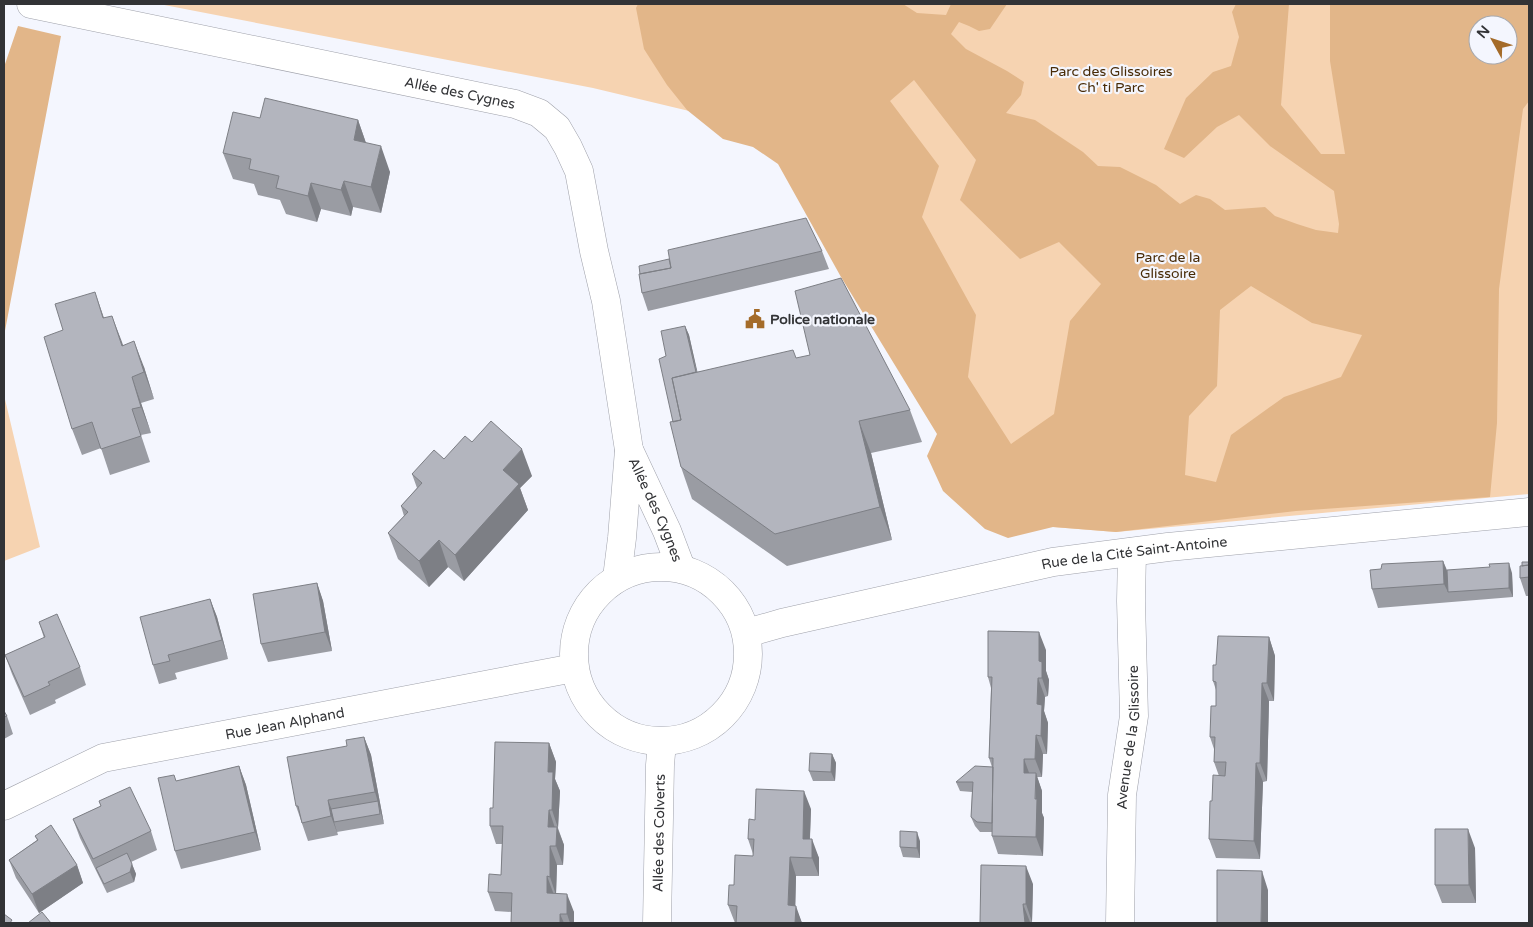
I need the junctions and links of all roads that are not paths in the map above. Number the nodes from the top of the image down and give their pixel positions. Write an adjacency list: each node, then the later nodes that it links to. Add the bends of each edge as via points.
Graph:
1 (31, 4): 2 (street, Allée des Cygnes, via 516,104 539,113 557,128 579,171 606,301)
2 (629, 450): 5 (street, Allée des Cygnes); 6 (street, Allée des Cygnes)
3 (1529, 512): 4 (street, Rue de la Cité Saint-Antoine)
4 (1132, 552): 7 (street, Rue de la Cité Saint-Antoine, via 1037,565); 12 (street, Avenue de la Glissoire, via 1134,716 1122,795)
5 (681, 568): 6 (street, via 650,567); 7 (street, via 711,581 734,603)
6 (617, 578): 8 (street, via 591,602 576,633)
7 (747, 632): 9 (street, via 748,672 731,708 700,733)
8 (574, 668): 9 (street, via 585,697 604,721 631,737); 10 (street, Rue Jean Alphand, via 103,758)
9 (662, 742): 11 (street, Allée des Colverts)
10 (4, 806)
11 (657, 923)
12 (1120, 923)

